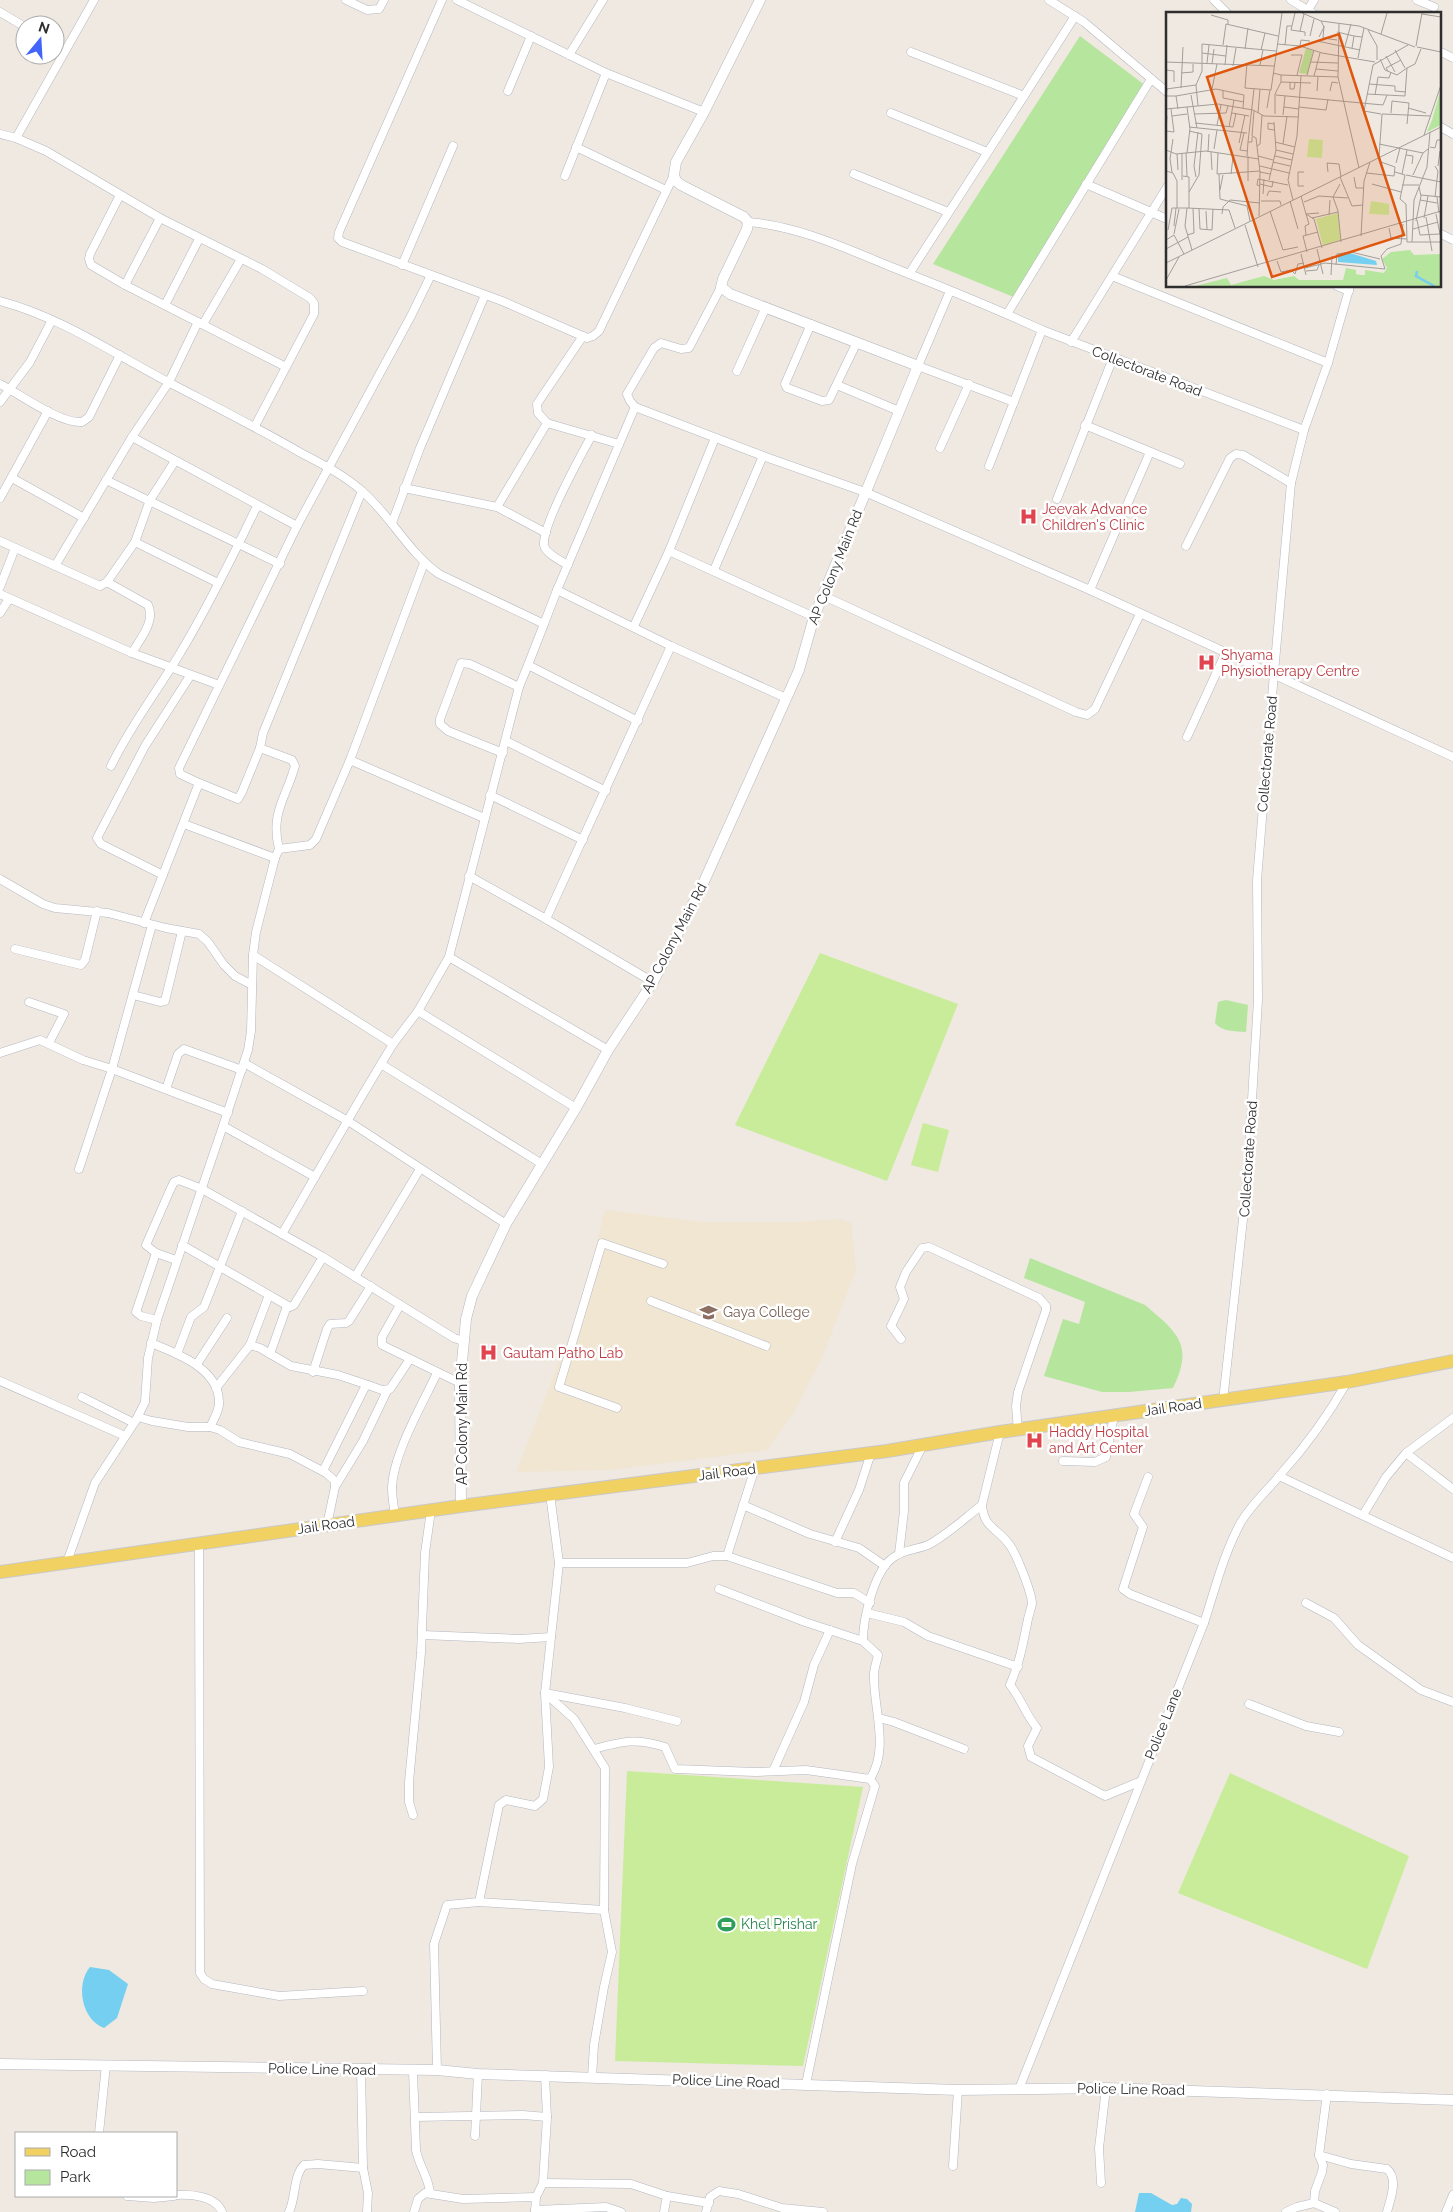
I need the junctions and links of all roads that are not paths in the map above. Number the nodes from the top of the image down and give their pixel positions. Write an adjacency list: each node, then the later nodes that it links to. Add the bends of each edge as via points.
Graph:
1 (84, 0): 13 (street)
2 (346, 0): 3 (street, via 374,11 379,10)
3 (384, 0)
4 (442, 0): 57 (street, via 338,238)
5 (457, 0): 20 (street)
6 (603, 0): 24 (street)
7 (760, 0): 32 (street)
8 (1048, 0): 18 (street)
9 (1214, 0): 16 (street)
10 (1291, 0): 17 (street)
11 (1314, 0): 17 (street)
12 (1417, 0): 14 (street)
13 (93, 2): 21 (street)
14 (1434, 7)
15 (0, 12): 19 (street)
16 (1226, 12)
17 (1311, 12)
18 (1075, 16): 28 (street); 31 (street)
19 (15, 21)
20 (531, 36): 24 (street); 29 (street)
21 (65, 51)
22 (911, 52): 31 (street)
23 (1440, 52): 25 (street)
24 (569, 55): 27 (street)
25 (1453, 58)
26 (57, 65): 37 (street)
27 (606, 73): 32 (street); 39 (street)
28 (1151, 79): 30 (street); 44 (street)
29 (508, 91)
30 (1166, 91)
31 (1024, 96): 40 (street)
32 (704, 112): 42 (street, via 676,162)
33 (891, 113): 40 (street)
34 (1440, 127): 36 (street)
35 (0, 134): 37 (street)
36 (1453, 134)
37 (16, 138): 47 (street, via 46,151)
38 (453, 146): 57 (street)
39 (576, 147): 43 (street); 45 (street)
40 (987, 152): 48 (street)
41 (854, 174): 48 (street)
42 (674, 175): 45 (street); 52 (street, via 681,185)
43 (565, 176)
44 (1086, 184): 49 (street); 69 (street)
45 (666, 190): 74 (street, via 599,331 593,336)
46 (1166, 190): 49 (street)
47 (120, 194): 50 (street); 61 (street, via 89,260 94,267)
48 (948, 212): 58 (street)
49 (1152, 213): 51 (street); 60 (street)
50 (160, 218): 54 (street); 61 (street)
51 (1166, 219)
52 (748, 222): 58 (street, Collectorate Road, via 795,230); 62 (street)
53 (1440, 234): 55 (street)
54 (198, 239): 56 (street); 67 (street)
55 (1453, 240)
56 (241, 259): 71 (street); 81 (street, via 314,303 314,314)
57 (402, 265): 59 (street)
58 (909, 274): 64 (street, Collectorate Road)
59 (431, 275): 65 (street); 107 (street)
60 (1112, 276): 76 (street); 79 (street)
61 (125, 284): 67 (street)
62 (721, 287): 68 (street, via 730,294); 90 (street, via 688,348 661,343 654,348 627,394)
63 (1349, 288): 79 (street)
64 (950, 290): 69 (street, Collectorate Road); 80 (street)
65 (485, 295): 74 (street); 111 (street)
66 (0, 301): 70 (street, via 27,308)
67 (164, 305): 71 (street)
68 (766, 307): 72 (street); 82 (street)
69 (1006, 314): 73 (street, Collectorate Road)
70 (52, 320): 77 (street); 87 (street, via 30,362)
71 (200, 323): 81 (street); 83 (street)
72 (811, 324): 75 (street); 86 (street, via 785,386 826,401)
73 (1042, 330): 76 (street, Collectorate Road); 89 (street)
74 (583, 336): 93 (street, via 537,404 538,414)
75 (857, 342): 80 (street); 86 (street)
76 (1071, 342): 78 (street, Collectorate Road)
77 (120, 355): 83 (street); 91 (street, via 86,420 73,421)
78 (1113, 358): 94 (street); 96 (street, Collectorate Road)
79 (1328, 363): 96 (street)
80 (918, 366): 85 (street); 92 (street, AP Colony Main Rd)
81 (286, 368): 95 (street)
82 (736, 371)
83 (169, 382): 95 (street); 98 (street)
84 (0, 384): 87 (street)
85 (969, 384): 89 (street); 101 (street)
86 (837, 385): 92 (street)
87 (9, 388): 88 (street); 91 (street)
88 (0, 402)
89 (1014, 402): 106 (street)
90 (636, 407): 99 (street); 100 (street)
91 (48, 411): 108 (street)
92 (899, 411): 113 (street, AP Colony Main Rd)
93 (547, 423): 97 (street); 118 (street)
94 (1085, 425): 102 (street); 116 (street)
95 (255, 426): 107 (street)
96 (1304, 430): 110 (street, Collectorate Road)
97 (592, 435): 100 (street); 122 (street, via 568,478)
98 (132, 437): 104 (street); 109 (street)
99 (715, 438): 103 (street); 128 (street)
100 (619, 444): 131 (street)
101 (940, 448)
102 (1150, 452): 105 (street); 138 (street)
103 (763, 456): 113 (street); 133 (street)
104 (175, 461): 115 (street); 117 (street)
105 (1180, 464)
106 (989, 466)
107 (328, 468): 112 (street); 121 (street)
108 (12, 478): 114 (street); 119 (street)
109 (106, 480): 115 (street); 119 (street)
110 (1291, 483): 126 (street, via 1236,454 1230,458); 152 (street, Collectorate Road)
111 (404, 488): 118 (street); 120 (street)
112 (362, 492): 120 (street); 160 (street, via 267,722)
113 (865, 492): 138 (street); 140 (street, AP Colony Main Rd)
114 (0, 498)
115 (150, 500): 124 (street); 125 (street)
116 (1057, 500)
117 (257, 506): 121 (street); 125 (street)
118 (497, 507): 122 (street)
119 (84, 518): 132 (street)
120 (392, 523): 129 (street)
121 (297, 526): 130 (street)
122 (546, 533): 131 (street, via 546,550)
123 (0, 541): 127 (street)
124 (135, 542): 134 (street); 135 (street)
125 (239, 544): 130 (street); 135 (street)
126 (1186, 546)
127 (16, 548): 132 (street); 136 (street)
128 (670, 551): 133 (street); 146 (street)
129 (424, 563): 145 (street, via 439,574); 163 (street)
130 (280, 564): 154 (street)
131 (568, 565): 137 (street)
132 (55, 566): 134 (street, via 95,586)
133 (714, 570): 144 (street)
134 (106, 582): 149 (street, via 148,605 151,610 152,618)
135 (218, 582): 151 (street)
136 (0, 587)
137 (557, 590): 145 (street); 146 (street)
138 (1090, 590): 143 (street)
139 (0, 594): 141 (street)
140 (824, 596): 143 (street, via 1087,715 1094,709); 144 (street, AP Colony Main Rd)
141 (9, 599): 142 (street); 149 (street)
142 (0, 613)
143 (1140, 614): 148 (street)
144 (814, 617): 156 (street, AP Colony Main Rd, via 799,670)
145 (544, 624): 150 (street)
146 (634, 626): 147 (street)
147 (672, 646): 156 (street); 157 (street)
148 (1226, 652): 152 (street); 158 (street)
149 (132, 653): 151 (street)
150 (528, 665): 155 (street); 157 (street)
151 (171, 667): 153 (street); 164 (street, via 136,718)
152 (1274, 673): 162 (street); 243 (street, Collectorate Road, via 1257,880 1258,1000 1248,1183)
153 (190, 676): 154 (street); 173 (street, via 145,746 97,838 101,844)
154 (218, 686): 165 (street, via 179,768 180,774)
155 (519, 688): 159 (street); 161 (street, via 470,664 461,664 440,719 440,724 448,730)
156 (786, 698): 185 (street, AP Colony Main Rd, via 702,886)
157 (638, 721): 166 (street)
158 (1187, 737)
159 (506, 741): 161 (street); 166 (street)
160 (260, 748): 165 (street, via 238,798); 171 (street, via 292,760 295,766 276,823)
161 (503, 752): 167 (street)
162 (1453, 757)
163 (350, 760): 168 (street); 171 (street, via 316,839 310,845)
164 (111, 766)
165 (199, 783): 169 (street)
166 (606, 791): 170 (street)
167 (490, 796): 168 (street); 170 (street)
168 (484, 818): 174 (street)
169 (184, 824): 172 (street); 173 (street)
170 (583, 840): 178 (street)
171 (279, 849): 172 (street)
172 (275, 858): 183 (street)
173 (163, 875): 179 (street)
174 (469, 876): 178 (street); 184 (street)
175 (2, 880): 176 (street); 177 (street, via 43,904)
176 (0, 890)
177 (97, 912): 179 (street); 182 (street, via 81,965)
178 (546, 919): 185 (street)
179 (144, 922): 180 (street)
180 (152, 925): 181 (street); 187 (street)
181 (182, 931): 186 (street, via 199,934 235,976); 187 (street, via 165,1001)
182 (15, 949)
183 (253, 955): 186 (street); 191 (street)
184 (449, 957): 189 (street); 192 (street)
185 (653, 982): 192 (street, AP Colony Main Rd)
186 (252, 985): 195 (street, via 251,1031)
187 (133, 995): 196 (street)
188 (29, 1002): 190 (street, via 64,1015)
189 (418, 1012): 191 (street); 198 (street)
190 (49, 1043): 193 (street, via 34,1041); 196 (street, via 83,1060)
191 (393, 1044): 194 (street)
192 (608, 1050): 198 (street, AP Colony Main Rd)
193 (0, 1053)
194 (381, 1064): 200 (street); 202 (street)
195 (243, 1067): 197 (street, via 184,1049 178,1054); 199 (street); 200 (street)
196 (112, 1069): 197 (street); 203 (street)
197 (166, 1089): 199 (street)
198 (576, 1108): 202 (street, AP Colony Main Rd)
199 (228, 1113): 201 (street)
200 (348, 1121): 204 (street); 205 (street)
201 (223, 1126): 205 (street); 206 (street)
202 (542, 1164): 208 (street, AP Colony Main Rd)
203 (79, 1169)
204 (420, 1169): 208 (street); 216 (street)
205 (315, 1177): 209 (street)
206 (202, 1189): 207 (street); 210 (street); 211 (street, via 186,1181 174,1182 146,1240 148,1248)
207 (242, 1211): 209 (street); 215 (street)
208 (506, 1224): 225 (street, AP Colony Main Rd, via 472,1296)
209 (282, 1234): 212 (street)
210 (182, 1245): 213 (street); 215 (street)
211 (156, 1252): 213 (street); 223 (street, via 136,1312)
212 (323, 1257): 216 (street); 221 (street, via 294,1305)
213 (176, 1260): 223 (street)
214 (663, 1264): 244 (street, via 602,1243 559,1387)
215 (221, 1267): 218 (street); 229 (street, via 204,1307 192,1317)
216 (355, 1277): 217 (street)
217 (371, 1286): 220 (street); 234 (street, via 350,1320 330,1324)
218 (269, 1295): 221 (street); 227 (street)
219 (651, 1301): 228 (street)
220 (400, 1305): 225 (street); 231 (street, via 381,1341)
221 (287, 1306): 230 (street)
222 (227, 1318): 233 (street)
223 (157, 1320): 226 (street)
224 (901, 1339): 249 (street, via 891,1326 904,1299 900,1286 922,1248 929,1247 1039,1298 1046,1310 1018,1392)
225 (463, 1341): 238 (street, AP Colony Main Rd)
226 (151, 1343): 229 (street); 247 (street, via 145,1402)
227 (250, 1345): 230 (street); 240 (street)
228 (766, 1346)
229 (177, 1354): 233 (street)
230 (270, 1354): 234 (street, via 291,1366)
231 (410, 1359): 235 (street); 241 (street)
232 (1453, 1361): 237 (main road, Jail Road)
233 (196, 1364): 240 (street)
234 (314, 1372): 239 (street, via 338,1375)
235 (437, 1373): 238 (street); 268 (street, via 396,1467 392,1489)
236 (0, 1381): 251 (street)
237 (1346, 1382): 243 (main road, Jail Road); 258 (street, Police Lane, via 1332,1410)
238 (460, 1383): 265 (street, AP Colony Main Rd)
239 (368, 1385): 241 (street); 257 (street)
240 (216, 1388): 248 (street, via 220,1402)
241 (387, 1391): 260 (street, via 364,1441)
242 (82, 1397): 247 (street)
243 (1224, 1401): 245 (main road, Jail Road)
244 (617, 1408)
245 (1114, 1416): 249 (main road, Jail Road); 255 (street, via 1106,1457 1095,1462)
246 (1453, 1418): 253 (street)
247 (136, 1420): 248 (street, via 188,1427); 251 (street)
248 (210, 1426): 257 (street, via 239,1442 281,1451)
249 (1018, 1431): 250 (main road, Jail Road)
250 (1000, 1432): 252 (main road, Jail Road); 264 (street)
251 (125, 1436): 275 (street, via 94,1483)
252 (923, 1445): 254 (main road, Jail Road); 272 (street, via 904,1483)
253 (1406, 1452): 261 (street); 267 (street, via 1386,1476)
254 (871, 1453): 256 (main road, Jail Road); 270 (street, via 859,1490)
255 (1063, 1461)
256 (755, 1468): 262 (main road, Jail Road); 263 (street)
257 (323, 1471): 260 (street, via 332,1476)
258 (1280, 1476): 267 (street); 283 (street, Police Lane, via 1256,1501 1242,1522 1229,1548)
259 (1148, 1477): 283 (street, via 1134,1514 1143,1527 1123,1589)
260 (335, 1487): 269 (street)
261 (1453, 1489)
262 (550, 1494): 265 (main road, Jail Road); 276 (street)
263 (743, 1505): 270 (street); 273 (street)
264 (982, 1505): 272 (street, via 928,1545); 288 (street, via 985,1522 1002,1534 1017,1558 1032,1604)
265 (461, 1506): 266 (main road, Jail Road)
266 (430, 1510): 268 (main road, Jail Road); 285 (street, via 425,1553)
267 (1363, 1515): 274 (street)
268 (395, 1516): 269 (main road, Jail Road)
269 (327, 1525): 271 (main road, Jail Road)
270 (835, 1542): 277 (street, via 859,1548)
271 (200, 1543): 275 (main road, Jail Road); 303 (street, via 200,1973 212,1984 270,1996)
272 (899, 1554): 277 (street)
273 (727, 1556): 276 (street, via 681,1564); 280 (street, via 837,1593 854,1593)
274 (1453, 1558)
275 (67, 1562): 278 (main road, Jail Road)
276 (559, 1563): 286 (street)
277 (885, 1566): 280 (street)
278 (0, 1572)
279 (719, 1589): 284 (street)
280 (870, 1603): 282 (street)
281 (1306, 1603): 290 (street, via 1334,1618 1358,1644 1421,1690)
282 (867, 1612): 287 (street); 288 (street, via 904,1622 928,1636)
283 (1204, 1623): 299 (street, Police Lane)
284 (830, 1630): 287 (street); 297 (street, via 814,1665 804,1702)
285 (423, 1635): 286 (street); 300 (street, via 409,1782)
286 (551, 1637): 289 (street)
287 (863, 1641): 292 (street, via 878,1655 874,1673)
288 (1018, 1667): 299 (street, via 1010,1685 1037,1728 1028,1746 1031,1757 1105,1796)
289 (545, 1693): 293 (street); 295 (street, via 574,1719); 301 (street, via 549,1767 543,1799 535,1806 506,1800 499,1805)
290 (1453, 1702)
291 (1249, 1704): 294 (street, via 1306,1726)
292 (879, 1718): 296 (street); 298 (street, via 877,1769)
293 (677, 1721)
294 (1338, 1732)
295 (594, 1749): 297 (street, via 619,1742 645,1740 666,1747 675,1769); 302 (street, via 605,1768)
296 (964, 1749)
297 (773, 1771): 298 (street, via 806,1770)
298 (870, 1779): 312 (street, via 874,1786 852,1864)
299 (1139, 1782): 314 (street, Police Lane)
300 (413, 1815)
301 (479, 1902): 302 (street); 307 (street, via 447,1905 434,1944)
302 (604, 1910): 311 (street, via 612,1952 594,2045)
303 (363, 1991)
304 (0, 2064): 305 (street, Police Line Road)
305 (106, 2065): 306 (street, Police Line Road); 321 (street)
306 (361, 2070): 308 (street, Police Line Road); 325 (street)
307 (437, 2070): 308 (street, Police Line Road); 309 (street, Police Line Road)
308 (413, 2071): 319 (street)
309 (478, 2074): 310 (street, Police Line Road); 318 (street)
310 (545, 2075): 311 (street, Police Line Road); 320 (street)
311 (592, 2077): 312 (street, Police Line Road)
312 (806, 2084): 315 (street, Police Line Road)
313 (1106, 2088): 314 (street, Police Line Road); 316 (street, Police Line Road); 327 (street, via 1100,2148)
314 (1019, 2089): 315 (street, Police Line Road)
315 (958, 2090): 324 (street)
316 (1327, 2094): 317 (street, Police Line Road); 323 (street)
317 (1453, 2100)
318 (476, 2115): 319 (street); 320 (street); 322 (street)
319 (415, 2117): 328 (street, via 418,2162 430,2185)
320 (548, 2117): 326 (street)
321 (99, 2132)
322 (475, 2136)
323 (1319, 2155): 336 (street, via 1323,2165 1313,2196); 348 (street, via 1387,2169 1393,2180)
324 (953, 2166)
325 (363, 2168): 339 (street, via 304,2165 298,2175); 340 (street, via 368,2193)
326 (543, 2183): 331 (street, via 631,2184); 334 (street)
327 (1101, 2183)
328 (430, 2193): 334 (street, via 462,2199); 341 (street, via 420,2196)
329 (1453, 2195): 349 (street)
330 (178, 2196): 338 (street, via 204,2198 218,2204)
331 (667, 2196): 335 (street); 343 (street)
332 (140, 2197): 333 (street)
333 (164, 2197)
334 (536, 2197): 337 (street)
335 (709, 2203): 344 (street); 345 (street, via 713,2194 727,2191 782,2208)
336 (1314, 2203): 346 (street); 347 (street)
337 (535, 2211): 342 (street, via 606,2207)
338 (222, 2212)
339 (289, 2212)
340 (367, 2212)
341 (414, 2212)
342 (621, 2212)
343 (664, 2212)
344 (706, 2212)
345 (823, 2212)
346 (1286, 2212)
347 (1336, 2212)
348 (1387, 2212)
349 (1446, 2212)

